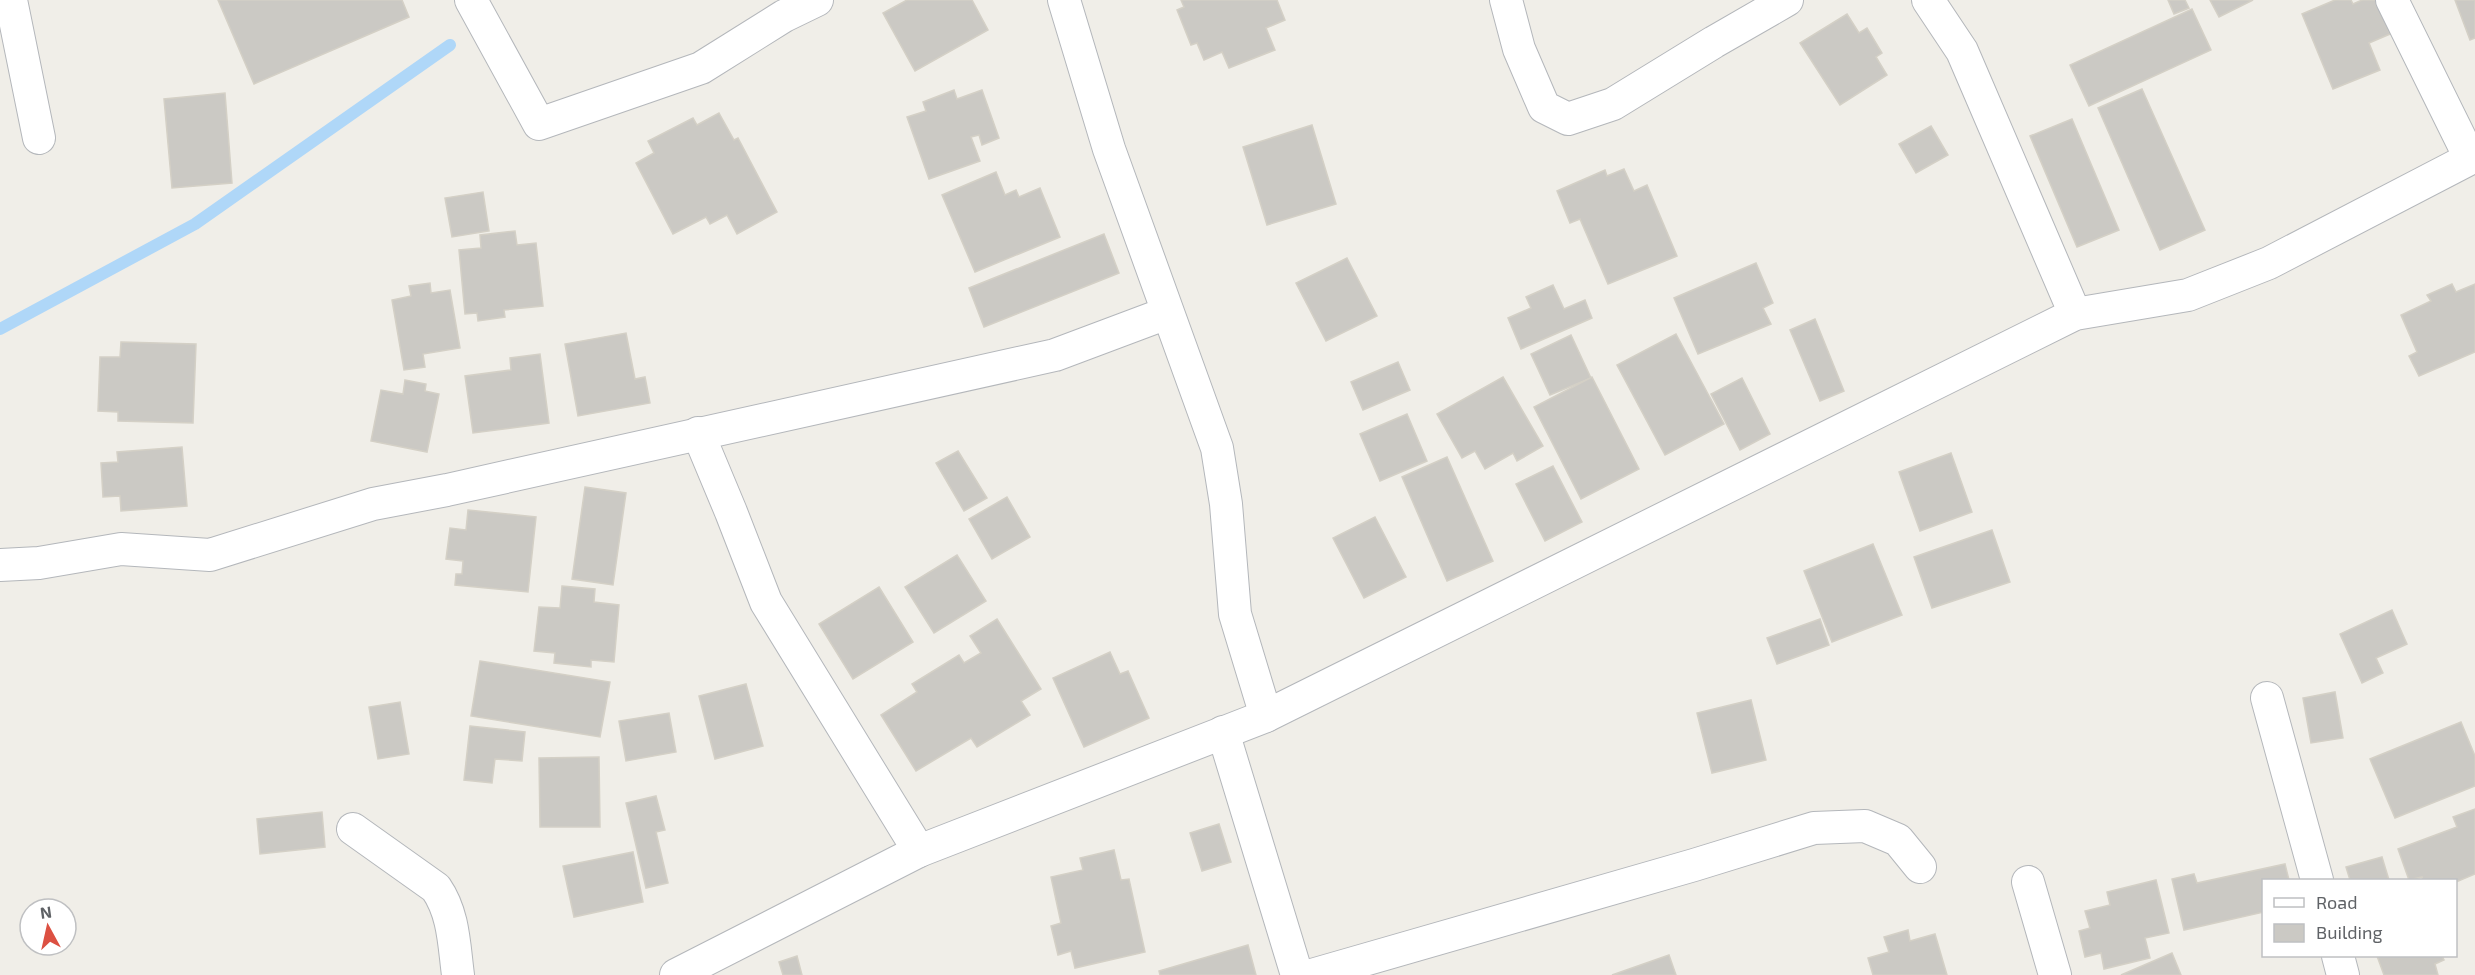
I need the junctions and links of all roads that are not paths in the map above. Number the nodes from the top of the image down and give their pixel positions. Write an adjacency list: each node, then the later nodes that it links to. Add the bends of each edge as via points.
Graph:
1 (11, 0): 9 (street)
2 (471, 0): 3 (street, via 539,124 701,68 784,16)
3 (818, 0)
4 (1064, 0): 11 (street, via 1109,149)
5 (1506, 0): 6 (street, via 1519,49 1544,107 1568,119 1613,104)
6 (1787, 0)
7 (1928, 0): 12 (street, via 1962,51)
8 (2392, 0): 10 (street)
9 (39, 138)
10 (2473, 157): 12 (street, via 2269,263 2188,295)
11 (1167, 313): 13 (street, via 1055,355); 16 (street, via 1217,448 1235,614)
12 (2076, 314): 16 (street)
13 (698, 433): 14 (street, via 374,504 210,555 121,549 39,563); 19 (street, via 766,602)
14 (0, 565)
15 (2266, 698): 21 (street)
16 (1266, 716): 17 (street)
17 (1223, 732): 19 (street); 26 (street)
18 (353, 830): 24 (street, via 436,888 451,919)
19 (919, 850): 25 (street)
20 (1920, 867): 27 (street, via 1898,840 1864,826 1814,828)
21 (2317, 879)
22 (2028, 882): 28 (street)
23 (2338, 957): 29 (street)
24 (458, 975)
25 (676, 975)
26 (1298, 975)
27 (1312, 975)
28 (2055, 975)
29 (2343, 975)

